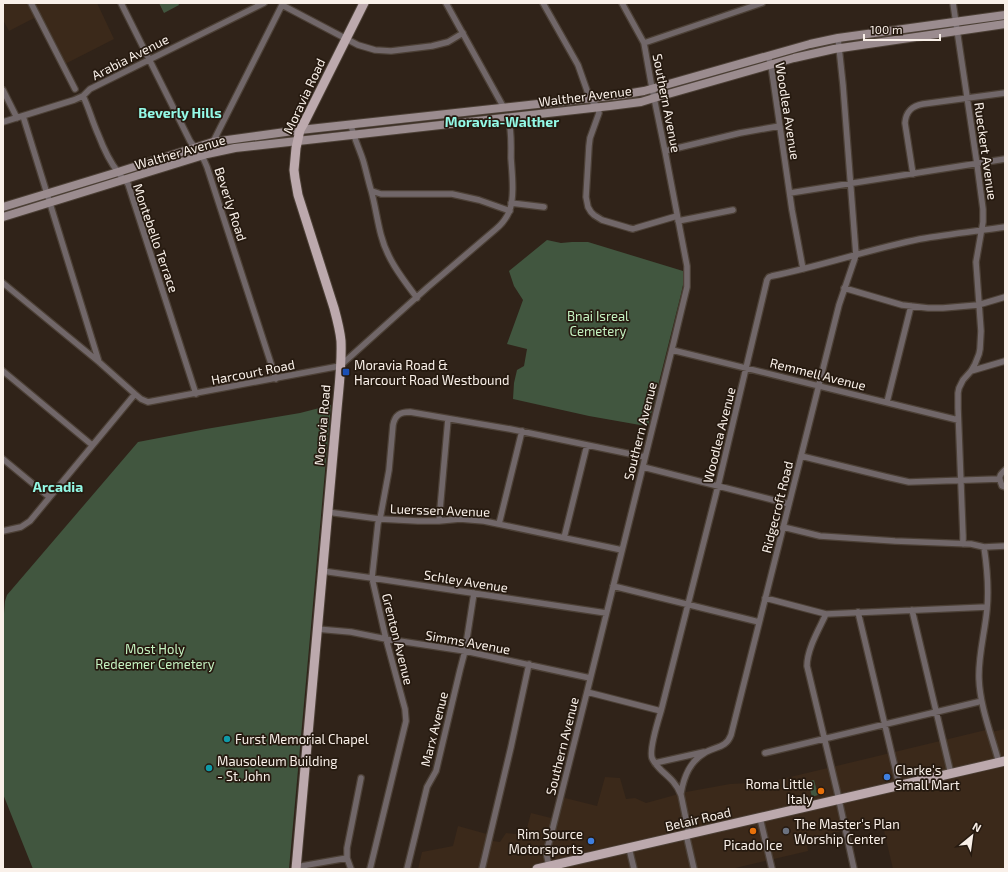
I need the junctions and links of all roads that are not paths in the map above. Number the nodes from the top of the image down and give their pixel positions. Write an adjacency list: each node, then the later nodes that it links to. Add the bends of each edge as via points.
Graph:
1 (31, 3): 23 (street)
2 (121, 3): 21 (street, Beverly Road)
3 (264, 3): 21 (street, Arabia Avenue)
4 (364, 3): 16 (main road, Moravia Road)
5 (446, 3): 15 (street)
6 (543, 3): 30 (street, via 578,65)
7 (622, 3): 18 (street, Southern Avenue)
8 (762, 3): 18 (street)
9 (953, 3): 12 (street, Rueckert Avenue)
10 (282, 4): 16 (street); 42 (street)
11 (1005, 15): 12 (main road, Walther Avenue)
12 (956, 21): 14 (street, Rueckert Avenue); 17 (main road, Walther Avenue)
13 (1005, 24): 14 (main road, Walther Avenue)
14 (957, 31): 19 (main road, Walther Avenue); 29 (street, Rueckert Avenue)
15 (463, 33): 16 (street, via 440,45 382,51 366,48); 32 (street)
16 (346, 38): 39 (main road, Moravia Road)
17 (838, 38): 19 (street); 20 (main road, Walther Avenue)
18 (644, 43): 24 (street, Southern Avenue)
19 (839, 48): 22 (main road, Walther Avenue); 51 (street)
20 (768, 56): 22 (street, Woodlea Avenue); 24 (main road, Walther Avenue)
21 (149, 60): 27 (street, Arabia Avenue, via 90,89); 43 (street, Beverly Road)
22 (771, 65): 28 (main road, Walther Avenue); 38 (street, Woodlea Avenue)
23 (75, 88)
24 (652, 88): 28 (street, Southern Avenue); 30 (main road, Walther Avenue)
25 (3, 90): 34 (street)
26 (1005, 93): 29 (street)
27 (83, 96): 33 (street, Arabia Avenue); 48 (street, Montebello Terrace, via 97,133)
28 (654, 98): 31 (main road, Walther Avenue); 44 (street, Southern Avenue)
29 (967, 98): 47 (street, Rueckert Avenue); 49 (street, via 918,105 910,110 905,123)
30 (590, 99): 31 (street); 32 (main road, Walther Avenue)
31 (598, 107): 35 (main road, Walther Avenue); 62 (street, via 599,113 589,146 586,197 589,210 602,220 629,228)
32 (504, 108): 35 (main road); 37 (main road, Walther Avenue)
33 (23, 116): 34 (street, Arabia Avenue); 54 (street)
34 (17, 118): 36 (street, Arabia Avenue)
35 (508, 118): 40 (main road, Walther Avenue); 56 (street, via 511,145)
36 (3, 122)
37 (351, 125): 39 (main road, Walther Avenue); 40 (street)
38 (780, 126): 44 (street); 53 (street, Woodlea Avenue)
39 (300, 130): 41 (main road, Moravia Road); 42 (main road, Walther Avenue)
40 (353, 135): 41 (main road, Walther Avenue); 52 (street)
41 (297, 141): 45 (main road, Walther Avenue, via 235,148); 76 (main road, Moravia Road, via 294,170 298,195 338,322 341,342)
42 (213, 142): 43 (main road, Walther Avenue)
43 (195, 148): 45 (street, Beverly Road); 48 (main road, Walther Avenue)
44 (666, 151): 62 (street, Southern Avenue)
45 (201, 156): 50 (main road, Walther Avenue); 80 (street, Beverly Road, via 214,187)
46 (1005, 159): 47 (street)
47 (977, 164): 49 (street); 64 (street, Rueckert Avenue, via 983,209)
48 (118, 172): 50 (street, Montebello Terrace); 54 (main road, Walther Avenue)
49 (912, 174): 51 (street)
50 (125, 180): 55 (main road, Walther Avenue); 83 (street, Montebello Terrace)
51 (850, 184): 53 (street); 65 (street)
52 (372, 191): 60 (street, via 381,194 452,194); 70 (street, via 387,252)
53 (790, 193): 66 (street, Woodlea Avenue)
54 (47, 194): 55 (street); 57 (main road, Walther Avenue)
55 (50, 203): 61 (main road, Walther Avenue); 75 (street)
56 (511, 203): 58 (street); 60 (street)
57 (3, 207)
58 (544, 207)
59 (733, 210): 62 (street)
60 (510, 211): 70 (street, Harcourt Road, via 502,223)
61 (3, 217)
62 (678, 219): 73 (street, Southern Avenue, via 688,278)
63 (1005, 227): 64 (street)
64 (982, 230): 65 (street, via 920,239); 71 (street, Rueckert Avenue, via 976,262)
65 (856, 255): 66 (street); 68 (street, Ridgecroft Road)
66 (803, 269): 77 (street, Woodlea Avenue, via 772,276 766,280)
67 (3, 283): 75 (street, Harcourt Road)
68 (844, 288): 72 (street); 81 (street, Ridgecroft Road)
69 (1005, 297): 71 (street)
70 (417, 298): 76 (street, Harcourt Road)
71 (978, 305): 72 (street, via 943,308); 79 (street, Rueckert Avenue, via 980,348)
72 (911, 306): 84 (street)
73 (672, 350): 77 (street, Remmell Avenue); 91 (street, Southern Avenue)
74 (1005, 361): 79 (street)
75 (99, 362): 82 (street, Harcourt Road)
76 (340, 366): 80 (street, Harcourt Road); 101 (main road, Moravia Road)
77 (746, 368): 81 (street, Remmell Avenue); 97 (street, Woodlea Avenue)
78 (3, 371): 89 (street)
79 (971, 371): 86 (street, Rueckert Avenue, via 958,393)
80 (276, 379): 83 (street, Harcourt Road)
81 (818, 386): 84 (street, Remmell Avenue); 90 (street, Ridgecroft Road)
82 (135, 394): 83 (street, Harcourt Road, via 143,401 151,402); 89 (street)
83 (196, 394)
84 (887, 402): 86 (street, Remmell Avenue)
85 (448, 419): 87 (street); 102 (street, Grenton Avenue, via 410,412 398,414 393,425 386,493); 103 (street)
86 (958, 420): 96 (street, Rueckert Avenue)
87 (522, 431): 88 (street); 104 (street)
88 (587, 444): 91 (street); 107 (street)
89 (92, 445): 99 (street)
90 (801, 456): 96 (street, via 909,482); 100 (street, Ridgecroft Road)
91 (645, 457): 93 (street, Southern Avenue)
92 (3, 459): 99 (street)
93 (643, 467): 97 (street); 111 (street, Southern Avenue)
94 (1005, 470): 95 (street)
95 (999, 479): 96 (street); 98 (street)
96 (961, 480): 108 (street, Rueckert Avenue)
97 (718, 486): 100 (street); 117 (street, Woodlea Avenue)
98 (1005, 487)
99 (49, 497): 106 (street, via 25,525)
100 (789, 504): 105 (street, Ridgecroft Road)
101 (328, 512): 102 (street, Luerssen Avenue); 112 (main road, Moravia Road)
102 (380, 519): 103 (street, Luerssen Avenue); 113 (street, Grenton Avenue)
103 (439, 521): 104 (street, Luerssen Avenue, via 460,519)
104 (500, 524): 107 (street, Luerssen Avenue)
105 (783, 527): 108 (street, via 820,536); 116 (street, Ridgecroft Road)
106 (3, 531)
107 (564, 538): 111 (street, Luerssen Avenue)
108 (963, 544): 110 (street)
109 (1005, 546): 110 (street)
110 (984, 547): 118 (street)
111 (622, 550): 114 (street, Southern Avenue)
112 (322, 571): 113 (street, Schley Avenue); 124 (main road, Moravia Road)
113 (372, 578): 115 (street, Schley Avenue); 125 (street, Grenton Avenue)
114 (613, 586): 117 (street); 121 (street, Southern Avenue)
115 (474, 593): 121 (street, Schley Avenue); 126 (street, Marx Avenue)
116 (765, 598): 122 (street); 123 (street, Ridgecroft Road)
117 (687, 604): 123 (street); 131 (street, Woodlea Avenue)
118 (987, 607): 119 (street); 137 (street, via 979,680 982,701)
119 (912, 610): 120 (street); 132 (street)
120 (858, 612): 122 (street); 133 (street)
121 (606, 613): 128 (street, Southern Avenue)
122 (826, 614): 134 (street, via 807,662)
123 (759, 622): 135 (street, Ridgecroft Road, via 731,735 723,745)
124 (317, 629): 125 (street, Simms Avenue); 149 (main road, Moravia Road)
125 (386, 639): 126 (street, Simms Avenue); 151 (street, Grenton Avenue, via 406,721)
126 (464, 651): 127 (street, Simms Avenue); 152 (street, Marx Avenue, via 437,766 427,787)
127 (529, 664): 128 (street, Simms Avenue); 153 (street)
128 (590, 678): 129 (street, Southern Avenue)
129 (587, 692): 131 (street); 148 (street, Southern Avenue, via 546,852)
130 (978, 702): 132 (street)
131 (661, 711): 138 (street, Woodlea Avenue, via 652,751 652,758)
132 (936, 712): 133 (street); 139 (street)
133 (885, 724): 134 (street); 141 (street)
134 (824, 738): 136 (street); 143 (street)
135 (706, 752): 138 (street, Ridgecroft Road); 142 (street, Ridgecroft Road, via 688,770 682,783)
136 (765, 753)
137 (1002, 762): 139 (main road, Belair Road)
138 (656, 763): 142 (street, via 674,781)
139 (951, 774): 141 (main road, Belair Road)
140 (361, 778): 147 (street)
141 (901, 786): 143 (main road, Belair Road)
142 (681, 794): 145 (street)
143 (839, 800): 144 (main road, Belair Road); 158 (street)
144 (760, 818): 145 (main road, Belair Road); 157 (street)
145 (687, 834): 146 (main road, Belair Road); 156 (street)
146 (629, 848): 148 (main road, Belair Road); 155 (street)
147 (347, 858): 149 (street); 150 (street)
148 (549, 866): 154 (main road, Belair Road)
149 (296, 868)
150 (351, 869)
151 (370, 869)
152 (407, 869)
153 (482, 869)
154 (537, 869)
155 (634, 869)
156 (694, 869)
157 (772, 869)
158 (854, 869)

